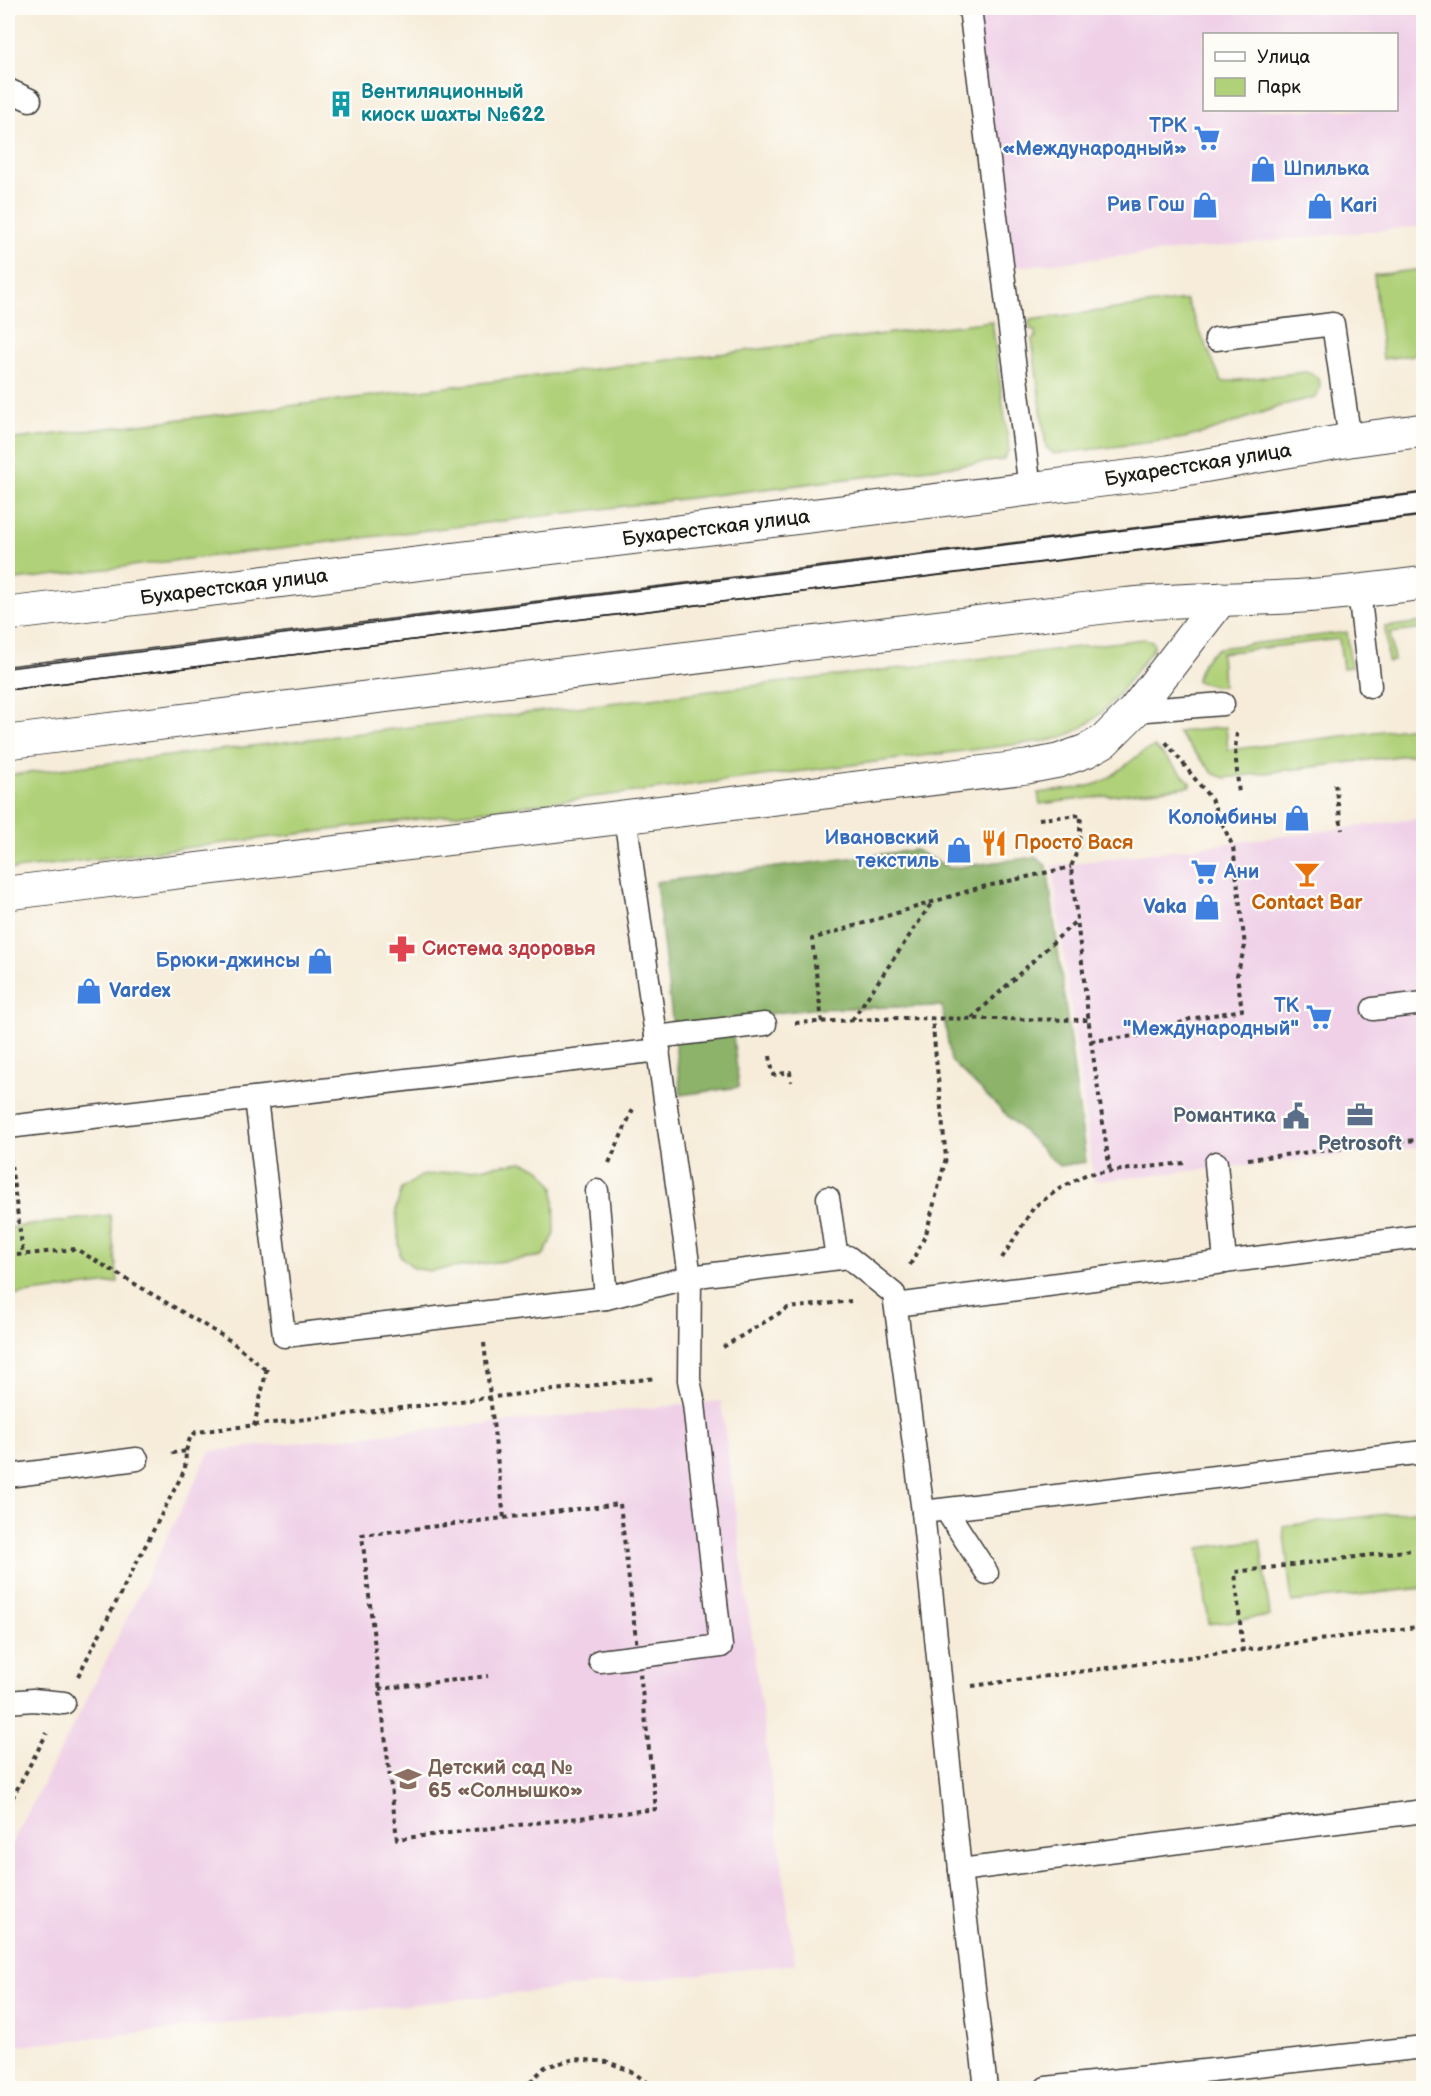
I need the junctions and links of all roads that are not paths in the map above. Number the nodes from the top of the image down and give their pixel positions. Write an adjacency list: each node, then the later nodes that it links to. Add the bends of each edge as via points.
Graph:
1 (970, 8): 7 (lane)
2 (8, 90): 3 (lane)
3 (30, 100)
4 (1216, 339): 6 (lane, via 1333,324)
5 (1424, 430): 6 (main road, Бухарестская улица)
6 (1350, 440): 7 (main road, Бухарестская улица, via 1168,472)
7 (1030, 489): 12 (main road, Бухарестская улица)
8 (1424, 504): 13 (lane)
9 (1424, 583): 10 (main road)
10 (1359, 591): 11 (main road); 14 (lane)
11 (1221, 599): 16 (main road); 17 (main road, via 1120,605)
12 (8, 614)
13 (8, 678)
14 (1370, 686)
15 (1223, 704): 16 (lane)
16 (1134, 711): 18 (main road, via 1104,741 1058,761)
17 (8, 742)
18 (625, 816): 19 (main road); 23 (lane)
19 (8, 893)
20 (1424, 1003): 21 (lane)
21 (1373, 1009)
22 (765, 1024): 23 (lane)
23 (658, 1044): 24 (lane); 32 (lane)
24 (256, 1098): 25 (lane); 33 (lane, via 284,1336)
25 (8, 1127)
26 (1216, 1163): 31 (lane)
27 (597, 1191): 33 (lane)
28 (828, 1198): 30 (lane)
29 (1424, 1236): 31 (lane)
30 (837, 1258): 32 (lane); 34 (lane, via 848,1257)
31 (1225, 1262): 34 (lane, via 972,1295)
32 (690, 1277): 33 (lane); 40 (lane, via 688,1380 721,1646)
33 (606, 1298)
34 (895, 1299): 38 (lane)
35 (1424, 1452): 38 (lane)
36 (136, 1459): 37 (lane)
37 (8, 1476)
38 (934, 1511): 39 (lane); 44 (lane, via 942,1690)
39 (987, 1573)
40 (600, 1660)
41 (8, 1702): 42 (lane)
42 (63, 1703)
43 (1424, 1811): 44 (lane)
44 (960, 1870): 46 (lane)
45 (1424, 2047): 47 (lane)
46 (986, 2088)
47 (1046, 2088)

